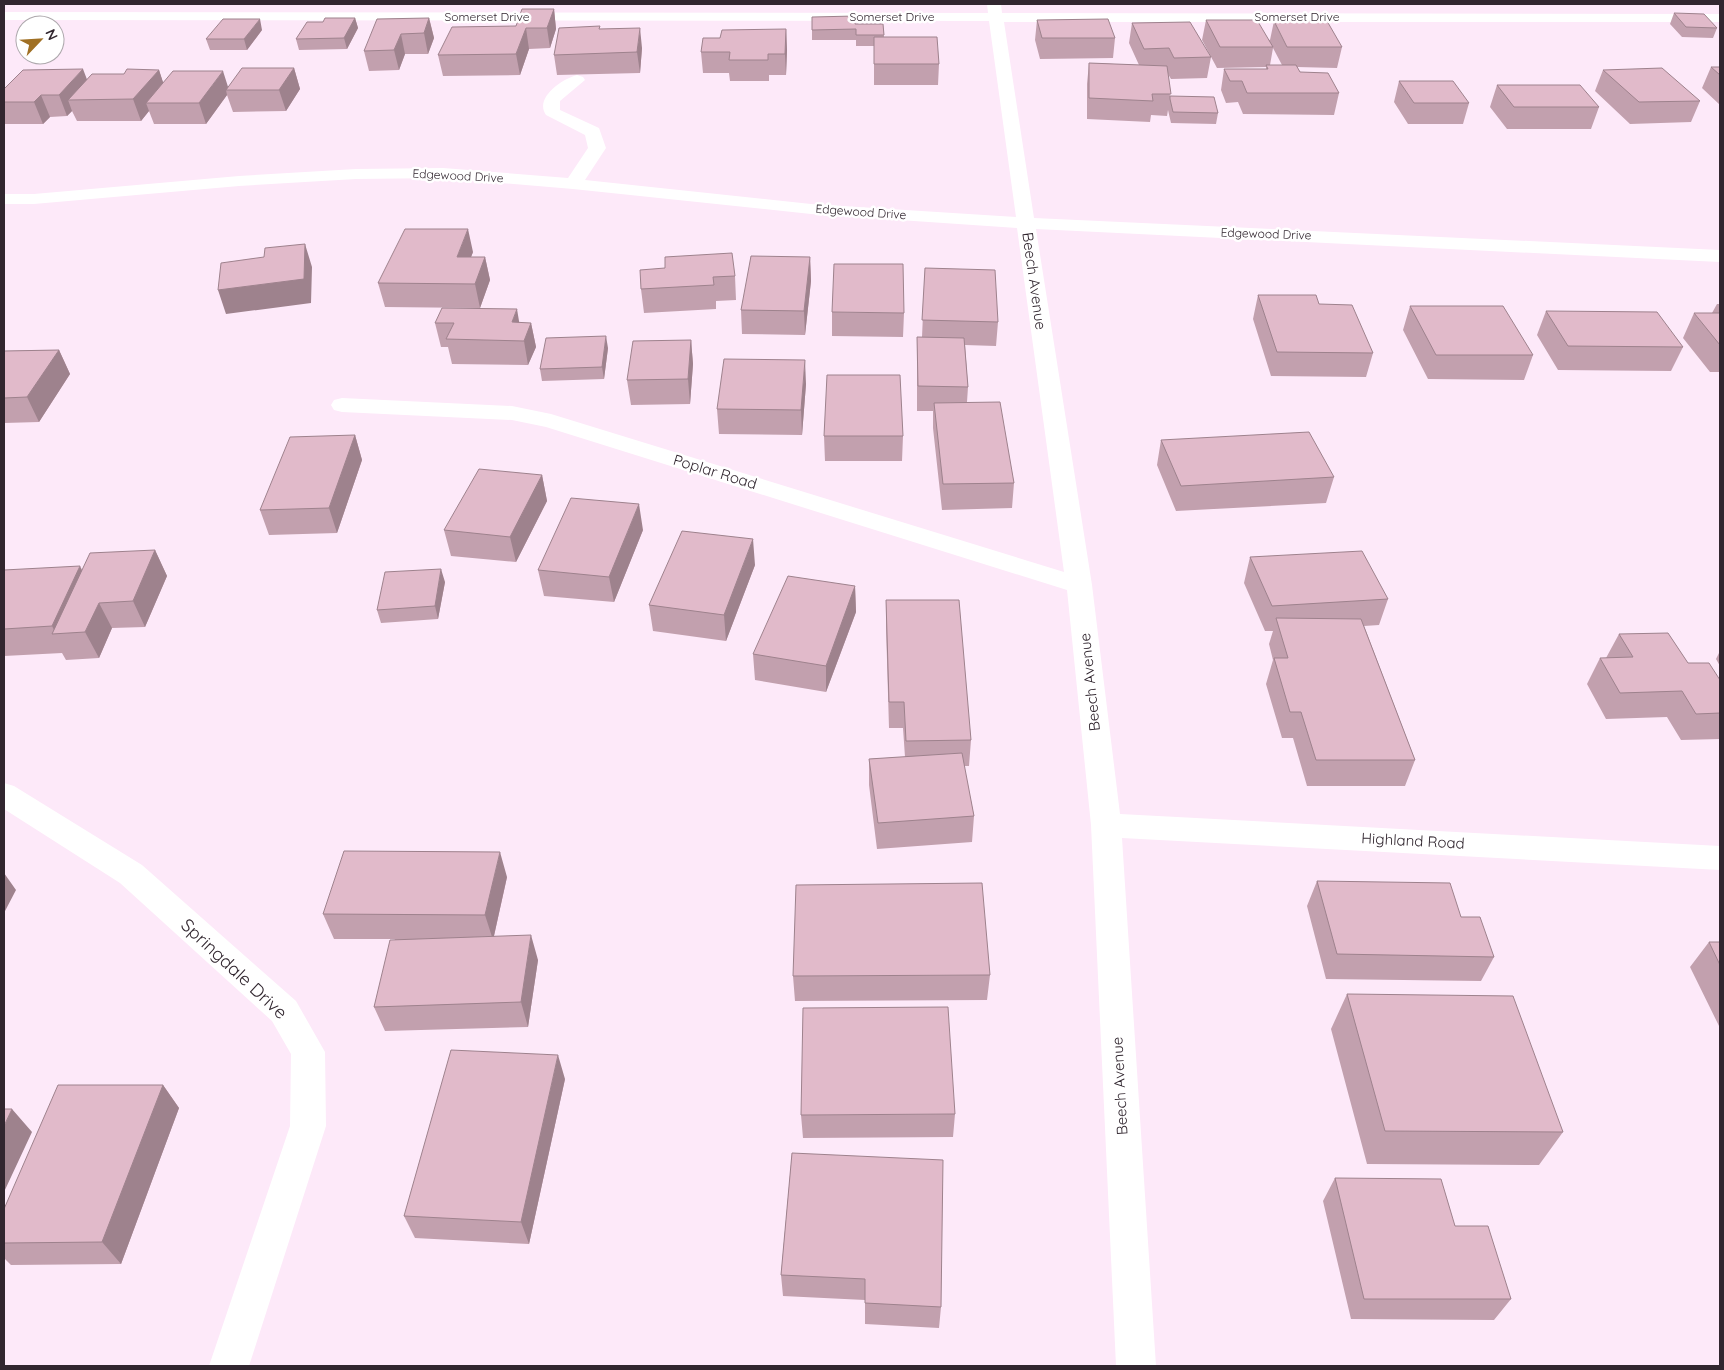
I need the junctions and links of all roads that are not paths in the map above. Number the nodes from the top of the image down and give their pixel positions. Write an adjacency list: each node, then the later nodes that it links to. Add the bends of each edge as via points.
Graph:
1 (266, 4): 4 (street)
2 (996, 10): 4 (street, Somerset Drive); 5 (street, Somerset Drive); 9 (street, Beech Avenue)
3 (4, 16): 4 (street, Somerset Drive)
4 (255, 18)
5 (1720, 18)
6 (578, 80): 7 (street, via 552,100 552,112 592,132 597,148)
7 (573, 184): 8 (street, Edgewood Drive, via 443,173 356,174); 9 (street, Edgewood Drive, via 811,209)
8 (4, 199)
9 (1026, 223): 10 (street, Edgewood Drive); 12 (street, Beech Avenue)
10 (1720, 256)
11 (342, 405): 12 (street, Poplar Road, via 512,413 551,421)
12 (1079, 585): 14 (street, Beech Avenue)
13 (4, 794): 16 (street, Springdale Drive, via 131,874 284,1011 308,1052 308,1126)
14 (1106, 825): 15 (street, Highland Road); 17 (street, Beech Avenue)
15 (1720, 858)
16 (229, 1366)
17 (1136, 1366)

